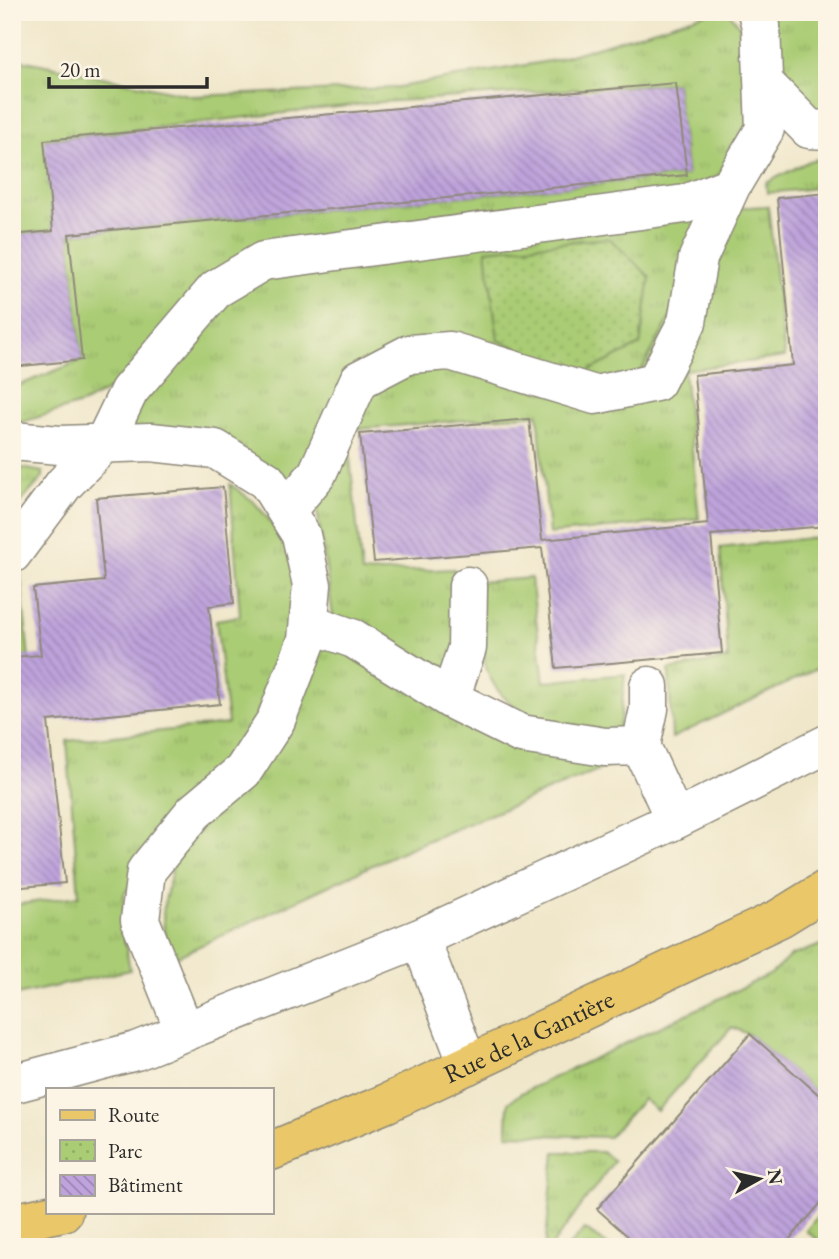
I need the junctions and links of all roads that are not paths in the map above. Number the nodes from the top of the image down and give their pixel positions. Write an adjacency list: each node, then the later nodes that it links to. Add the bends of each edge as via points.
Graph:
1 (757, 12): 2 (lane)
2 (765, 84): 3 (lane, via 809,129); 4 (lane, via 765,129)
3 (827, 130)
4 (731, 186): 6 (lane, via 685,204 262,261 216,289 129,391); 7 (lane, via 698,258 687,322 656,382 595,396 450,351 409,354 359,380 317,474)
5 (12, 441): 6 (lane)
6 (104, 443): 7 (lane, via 151,442 215,449 267,481); 8 (lane, via 64,484)
7 (286, 511): 10 (lane, via 301,535 312,585)
8 (12, 554)
9 (468, 586): 12 (lane, via 467,648)
10 (309, 623): 12 (lane, via 354,639); 20 (lane, via 307,640 276,720 243,771 194,812 146,871 140,920)
11 (649, 686): 14 (lane)
12 (450, 699): 14 (lane, via 521,734 605,747)
13 (827, 744): 15 (lane)
14 (641, 746): 15 (lane)
15 (675, 820): 19 (lane)
16 (827, 889): 18 (main road, Rue de la Gantière)
17 (827, 909): 18 (main road, Rue de la Gantière)
18 (783, 916): 21 (main road, Rue de la Gantière)
19 (420, 938): 20 (lane); 21 (lane)
20 (185, 1031): 22 (lane, via 136,1051)
21 (467, 1065): 23 (main road, Rue de la Gantière)
22 (12, 1084)
23 (273, 1149)
24 (54, 1214): 25 (main road)
25 (12, 1223)

